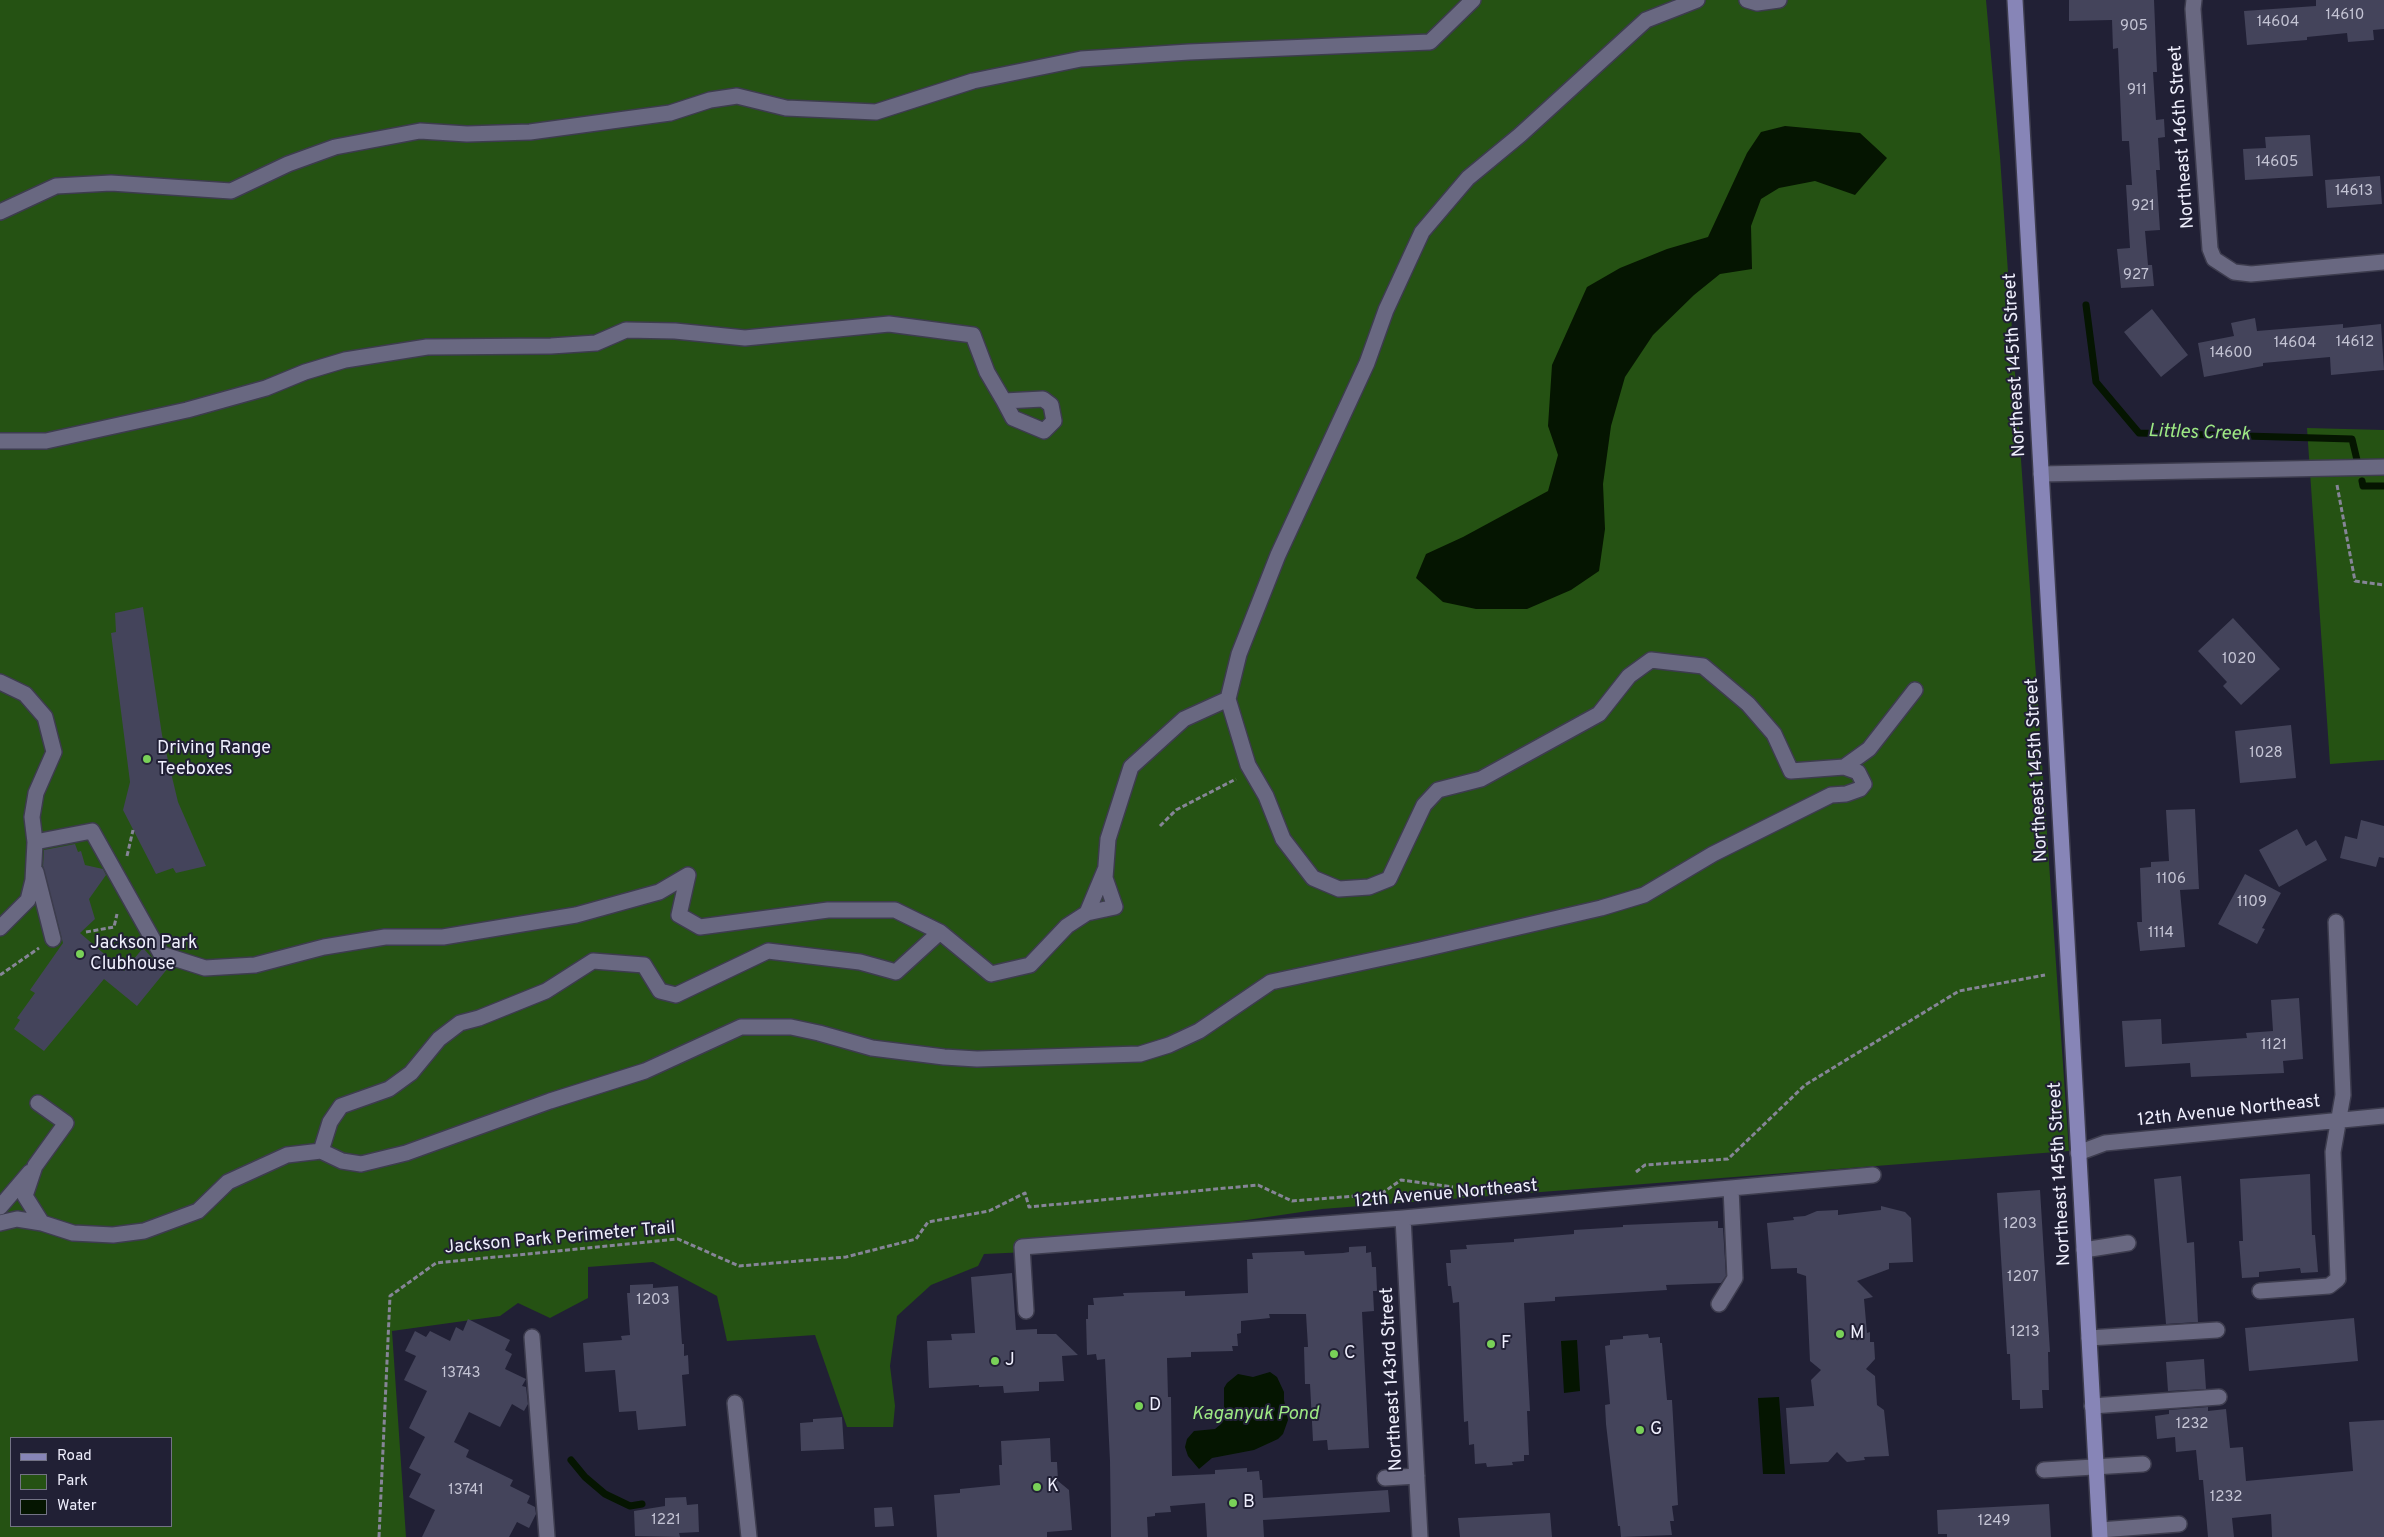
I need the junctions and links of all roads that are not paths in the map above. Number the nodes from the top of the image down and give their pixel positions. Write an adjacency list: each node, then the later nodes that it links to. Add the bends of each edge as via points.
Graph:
1 (1474, 0): 7 (street, via 1430,42 1081,59 973,80 876,112 786,108 737,96 710,100 670,113 530,132 467,134 420,131 335,147 288,164 231,191 111,183 56,186)
2 (1697, 0): 15 (street, via 1646,20 1468,178 1422,232 1386,310 1367,363 1278,556 1239,654)
3 (1747, 0): 4 (street, via 1757,3)
4 (1779, 0)
5 (2015, 0): 12 (main road, Northeast 145th Street)
6 (2194, 0): 8 (street, Northeast 146th Street, via 2210,249 2214,259 2234,272 2251,274)
7 (0, 212)
8 (2384, 262)
9 (1004, 401): 10 (street, via 973,335 889,324 745,338 626,330 596,343 427,347 345,360 266,388 187,410 46,440)
10 (0, 441)
11 (2384, 467): 12 (street)
12 (2040, 474): 29 (main road, Northeast 145th Street)
13 (0, 682): 17 (street, via 25,694 45,717 54,752 36,793 32,817)
14 (1915, 690): 16 (street, via 1869,749)
15 (1228, 700): 16 (street, via 1252,771 1283,839 1313,878 1339,890 1369,887 1389,879 1424,805 1438,790 1481,779 1598,714 1629,676 1651,660 1703,666 1748,704 1774,734 1791,771); 19 (street, via 1184,718 1131,767 1108,839)
16 (1844, 767): 28 (street, via 1858,772 1864,784 1860,789 1846,794 1831,794 1713,854 1644,895 1601,908 1271,982 1199,1030 1169,1045 1140,1054 977,1059 944,1057 872,1048 791,1027 741,1027 645,1071 406,1153 361,1164 342,1161)
17 (35, 842): 18 (street); 23 (street, via 92,832 161,954 205,968 255,965 324,947 385,937 443,937 576,915 659,892 688,875 679,915 700,927 828,910 895,910)
18 (34, 866): 22 (street, via 28,900); 24 (street)
19 (1106, 870): 20 (street); 20 (street, via 1105,878 1116,907)
20 (1087, 913): 23 (street, via 1067,926 1030,965 991,974)
21 (2336, 922): 27 (street, via 2343,1095)
22 (0, 928)
23 (940, 932): 28 (street, via 896,972 860,962 768,951 676,995 660,990 644,965 593,962 546,991 460,1023 439,1039 411,1072 389,1089 342,1106 330,1122)
24 (53, 939)
25 (38, 1103): 30 (street, via 66,1123)
26 (2384, 1116): 27 (street, 12th Avenue Northeast)
27 (2338, 1120): 29 (street, 12th Avenue Northeast, via 2105,1143); 39 (street, via 2333,1152 2338,1279 2329,1286)
28 (321, 1151): 36 (street, via 287,1155 228,1182 198,1211 144,1231 113,1235 73,1233)
29 (2078, 1152): 38 (main road, Northeast 145th Street)
30 (35, 1166): 33 (street); 36 (street, via 25,1196)
31 (1873, 1175): 32 (street, 12th Avenue Northeast)
32 (1731, 1188): 34 (street, 12th Avenue Northeast); 40 (street, via 1735,1278)
33 (0, 1207)
34 (1403, 1218): 41 (street, 12th Avenue Northeast, via 1022,1247); 51 (street, Northeast 143rd Street)
35 (0, 1223): 36 (street, via 17,1219)
36 (42, 1223)
37 (2128, 1243): 38 (street)
38 (2084, 1250): 44 (main road, Northeast 145th Street)
39 (2260, 1291)
40 (1719, 1304)
41 (1026, 1310)
42 (2217, 1330): 44 (street)
43 (532, 1337): 55 (street)
44 (2089, 1338): 47 (main road, Northeast 145th Street)
45 (2219, 1397): 47 (street)
46 (735, 1403): 56 (street)
47 (2092, 1406): 49 (main road, Northeast 145th Street)
48 (2143, 1464): 49 (street)
49 (2096, 1467): 50 (street); 54 (main road, Northeast 145th Street)
50 (2044, 1470)
51 (1417, 1476): 52 (street); 57 (street, Northeast 143rd Street)
52 (1385, 1478)
53 (2178, 1524): 54 (street)
54 (2100, 1533)
55 (547, 1537)
56 (749, 1537)
57 (1420, 1537)

